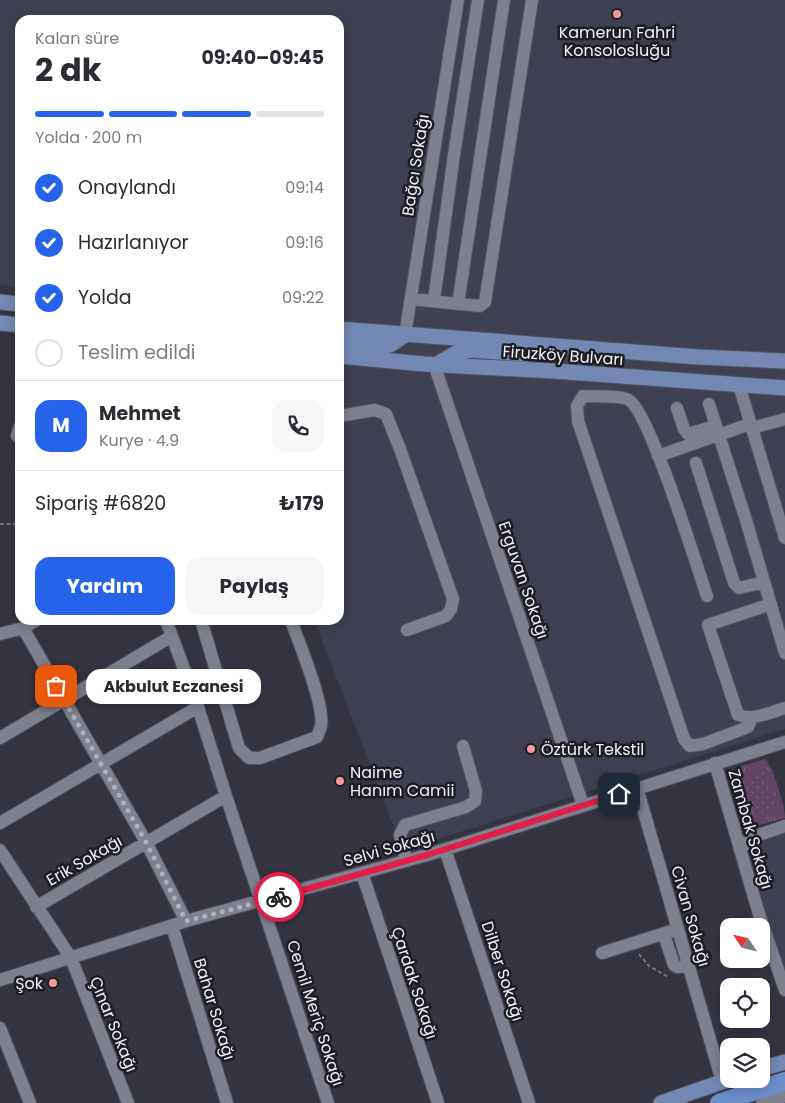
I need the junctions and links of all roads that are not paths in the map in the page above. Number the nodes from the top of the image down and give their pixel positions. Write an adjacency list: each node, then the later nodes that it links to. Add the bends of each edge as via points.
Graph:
1 (458, 0): 5 (street, Bağcı Sokağı)
2 (478, 0): 6 (street)
3 (504, 0): 9 (street)
4 (532, 0): 9 (street, via 485,302 480,306)
5 (411, 299): 6 (street); 13 (street, Bağcı Sokağı)
6 (434, 300): 9 (street)
7 (0, 302): 8 (main road)
8 (15, 304)
9 (458, 304)
10 (0, 323): 11 (main road)
11 (15, 324)
12 (344, 329): 13 (main road, Firuzköy Bulvarı)
13 (405, 335): 14 (main road, via 381,347); 15 (main road, Firuzköy Bulvarı)
14 (344, 344)
15 (560, 346): 17 (main road, Firuzköy Bulvarı); 18 (main road, via 525,354 458,352)
16 (344, 356): 18 (main road, Firuzköy Bulvarı)
17 (785, 361)
18 (437, 364): 19 (main road, Firuzköy Bulvarı); 53 (street, Erguvan Sokağı, via 437,373)
19 (739, 385): 20 (main road, Firuzköy Bulvarı); 25 (street)
20 (785, 388)
21 (709, 404): 26 (street)
22 (677, 408): 26 (street, via 688,434)
23 (344, 415): 38 (street, via 375,410 386,414 453,599 452,609 446,616)
24 (785, 419): 25 (street)
25 (751, 426): 26 (street); 29 (street)
26 (717, 431): 27 (street); 30 (street)
27 (658, 456): 31 (street); 45 (street, via 634,404 627,399 583,396 577,406 578,421 684,739 690,746 702,744 748,727)
28 (696, 463): 30 (street, via 734,583 739,588)
29 (785, 538)
30 (764, 582): 32 (street)
31 (707, 596)
32 (770, 604): 41 (street); 45 (street, via 708,625 738,715)
33 (28, 625): 37 (street)
34 (169, 625): 40 (street, Cemil Meriç Sokağı)
35 (202, 625): 36 (street, via 239,748 249,758 260,758 317,738 321,727 314,686)
36 (293, 625)
37 (23, 628): 39 (street); 42 (street)
38 (407, 630)
39 (0, 633)
40 (172, 636): 42 (street); 43 (street, Cemil Meriç Sokağı)
41 (785, 653)
42 (65, 700): 46 (street); 49 (street)
43 (198, 707): 49 (street); 52 (street, Cemil Meriç Sokağı)
44 (785, 708): 45 (street)
45 (752, 717)
46 (0, 738)
47 (785, 742): 50 (street, Selvi Sokağı)
48 (463, 746): 62 (street, via 476,791 475,801 466,807 405,825 400,835)
49 (102, 763): 55 (street); 58 (street)
50 (715, 763): 51 (street, Selvi Sokağı); 54 (street, Zambak Sokağı)
51 (637, 788): 53 (street, Selvi Sokağı); 68 (street, Civan Sokağı, via 658,880)
52 (226, 796): 58 (street, Erik Sokağı); 64 (street, Cemil Meriç Sokağı)
53 (579, 810): 59 (street, Selvi Sokağı)
54 (732, 822): 57 (street, via 744,833); 61 (street, Zambak Sokağı)
55 (0, 823)
56 (785, 825): 57 (street)
57 (758, 833): 61 (street)
58 (146, 842): 65 (street, Erik Sokağı); 66 (street)
59 (445, 849): 62 (street, Selvi Sokağı); 87 (street, Dilber Sokağı)
60 (0, 850): 65 (street, Çınar Sokağı)
61 (740, 850): 74 (street, Zambak Sokağı)
62 (406, 861): 63 (street, Selvi Sokağı)
63 (362, 873): 64 (street, Selvi Sokağı); 86 (street, Çardak Sokağı)
64 (262, 901): 66 (street, Selvi Sokağı); 85 (street, Cemil Meriç Sokağı)
65 (36, 907): 71 (street, Çınar Sokağı)
66 (186, 921): 67 (street, Selvi Sokağı)
67 (172, 926): 71 (street, Selvi Sokağı); 84 (street, Bahar Sokağı)
68 (678, 929): 70 (street); 72 (street, Civan Sokağı)
69 (666, 941): 72 (street, via 676,967)
70 (602, 953)
71 (71, 958): 73 (street, Selvi Sokağı); 83 (street, Çınar Sokağı)
72 (688, 966): 76 (street, Civan Sokağı)
73 (0, 980)
74 (785, 990)
75 (0, 1028): 82 (street)
76 (720, 1062)
77 (785, 1062): 78 (main road)
78 (770, 1067)
79 (785, 1081): 89 (highway)
80 (720, 1082): 88 (main road)
81 (785, 1096): 90 (street)
82 (30, 1103)
83 (128, 1103)
84 (227, 1103)
85 (328, 1103)
86 (438, 1103)
87 (529, 1103)
88 (661, 1103)
89 (719, 1103)
90 (762, 1103)

